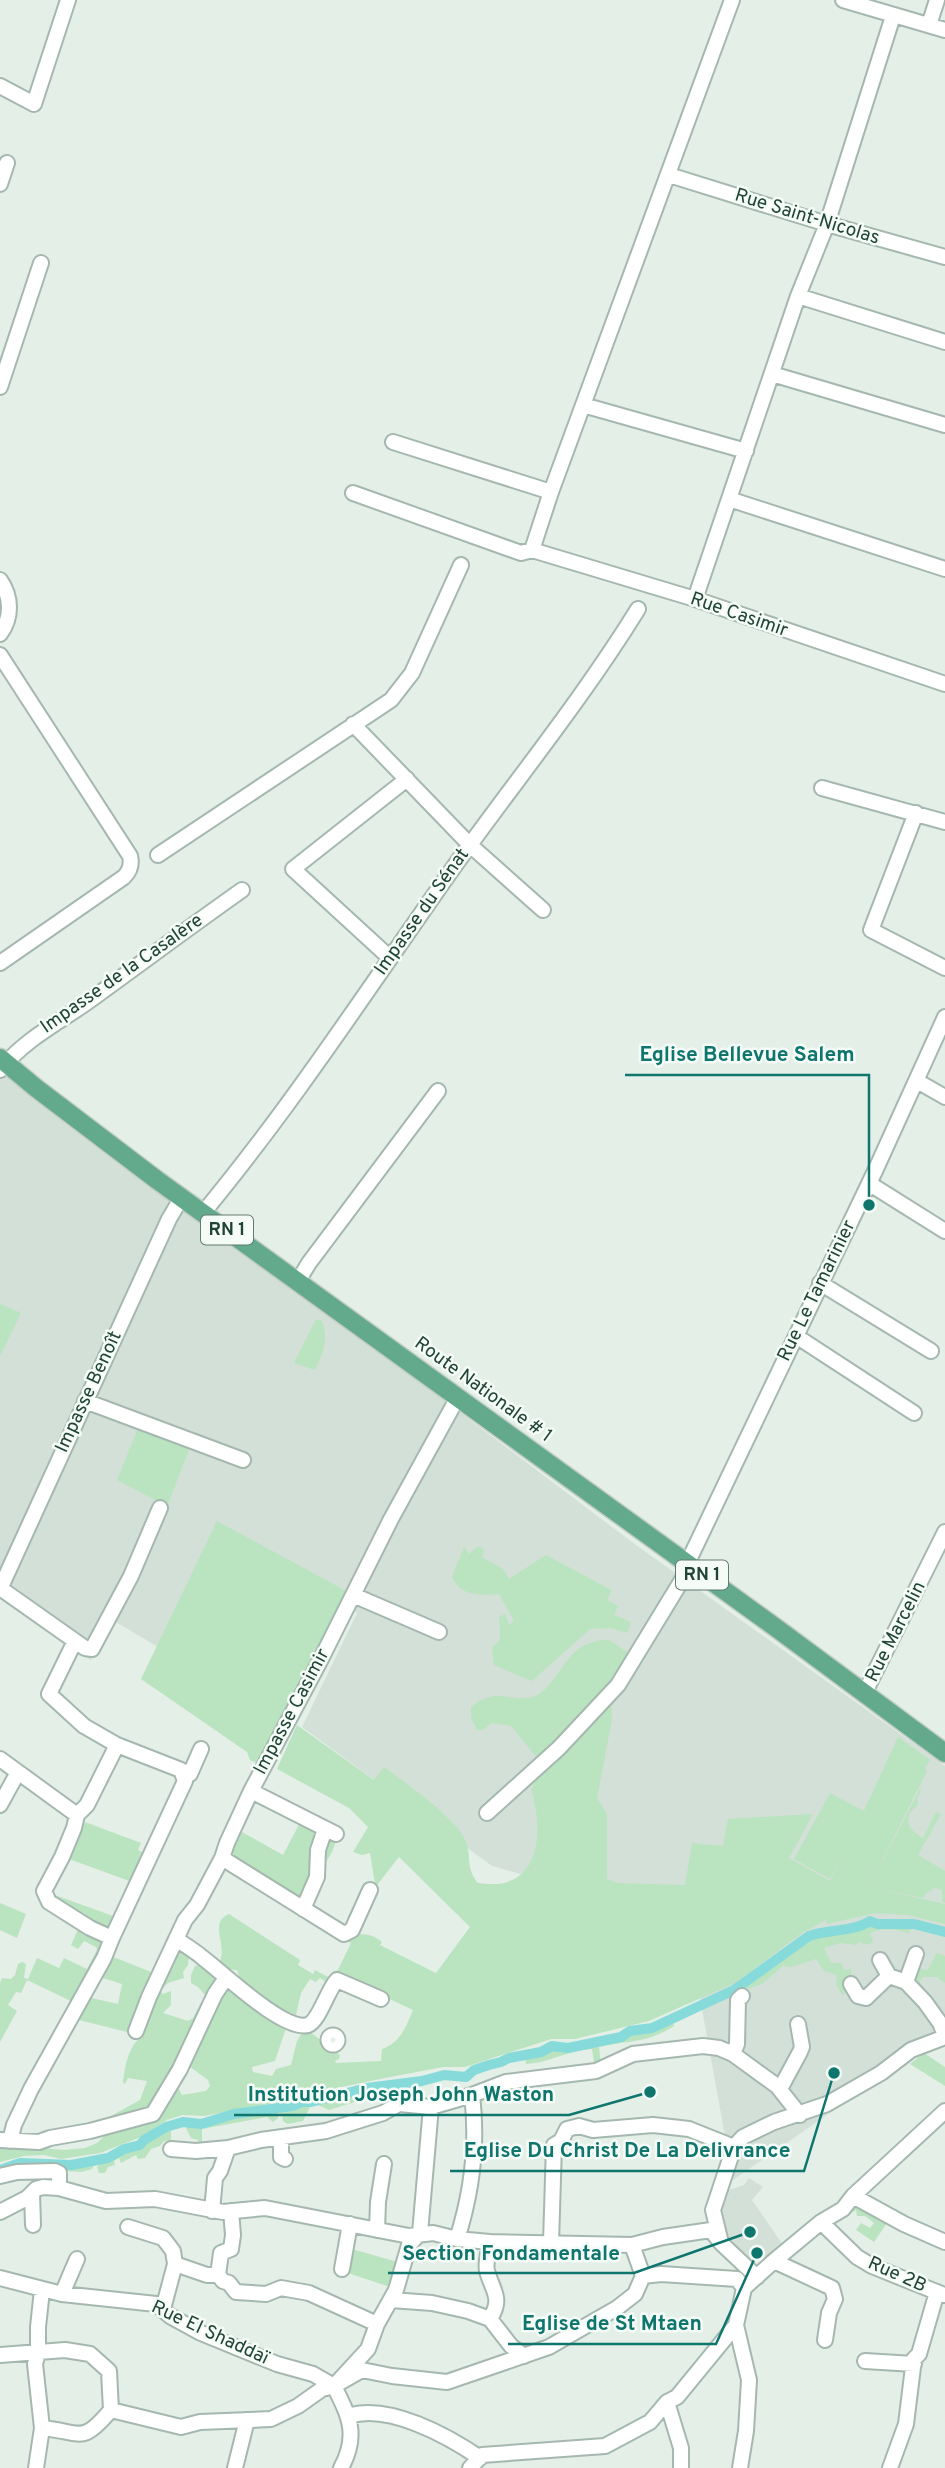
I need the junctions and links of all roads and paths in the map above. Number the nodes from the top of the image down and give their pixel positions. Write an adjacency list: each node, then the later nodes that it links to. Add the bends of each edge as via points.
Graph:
1 (68, 0): 8 (street, via 34,104)
2 (732, 0): 10 (street)
3 (843, 0): 5 (street)
4 (937, 0): 6 (street)
5 (893, 16): 6 (street); 12 (street)
6 (929, 25): 7 (street)
7 (945, 30)
8 (0, 86)
9 (7, 163): 11 (street)
10 (668, 175): 12 (street, Rue Saint-Nicolas); 19 (street)
11 (0, 184)
12 (827, 224): 13 (street, Rue Saint-Nicolas); 15 (street)
13 (945, 257)
14 (41, 263): 18 (street)
15 (799, 296): 16 (street); 17 (street)
16 (945, 341)
17 (772, 374): 20 (street); 22 (street)
18 (0, 387)
19 (583, 404): 22 (street); 24 (street)
20 (945, 425)
21 (393, 442): 24 (street)
22 (746, 451): 25 (street)
23 (353, 492): 26 (street, Rue Casimir, via 521,554)
24 (551, 492): 26 (street)
25 (729, 499): 28 (street); 30 (street)
26 (532, 550): 30 (street, Rue Casimir)
27 (461, 565): 35 (street, via 408,680 391,700)
28 (945, 569)
29 (0, 580): 32 (street, via 9,602)
30 (695, 599): 34 (street, Rue Casimir)
31 (638, 608): 40 (street, Impasse du Sénat)
32 (0, 634)
33 (0, 655): 45 (street, via 131,862 124,877)
34 (945, 684)
35 (353, 724): 36 (street); 41 (street)
36 (407, 779): 40 (street); 44 (street, via 293,867)
37 (822, 788): 38 (street)
38 (916, 813): 39 (street); 46 (street, via 871,930)
39 (945, 822)
40 (470, 845): 43 (street); 44 (street, Impasse du Sénat)
41 (158, 855)
42 (242, 890): 48 (street, Impasse de la Casalère)
43 (543, 910)
44 (390, 958): 54 (street, Impasse du Sénat, via 245,1163)
45 (0, 963)
46 (945, 968)
47 (945, 1017): 49 (street, Rue Le Tamarinier)
48 (2, 1063): 53 (main road, Route Nationale # 1 / RN 1)
49 (917, 1082): 51 (street); 52 (street, Rue Le Tamarinier)
50 (438, 1090): 56 (street)
51 (945, 1097)
52 (870, 1184): 55 (street); 57 (street, Rue Le Tamarinier)
53 (182, 1197): 54 (main road, Route Nationale # 1 / RN 1); 61 (street, Impasse Benoît)
54 (204, 1213): 56 (main road, Route Nationale # 1 / RN 1)
55 (945, 1231)
56 (298, 1281): 60 (main road, Route Nationale # 1 / RN 1)
57 (820, 1283): 58 (street, Rue Le Tamarinier); 59 (street)
58 (796, 1336): 62 (street); 66 (street, Rue Le Tamarinier)
59 (931, 1351)
60 (458, 1397): 66 (main road, Route Nationale # 1 / RN 1); 68 (street, Impasse Casimir)
61 (85, 1401): 63 (street); 67 (street, Impasse Benoît)
62 (914, 1413)
63 (243, 1460)
64 (160, 1508): 70 (street, via 94,1647 88,1650)
65 (945, 1532): 71 (street, Rue Marcelin)
66 (687, 1564): 71 (main road, Route Nationale # 1 / RN 1); 80 (street, Rue Le Tamarinier, via 685,1575 618,1685 559,1748)
67 (0, 1589): 70 (street)
68 (353, 1595): 69 (street); 78 (street, Impasse Casimir)
69 (439, 1632)
70 (75, 1640): 72 (street, via 49,1695 84,1726)
71 (864, 1694): 74 (main road, Route Nationale # 1 / RN 1)
72 (117, 1745): 77 (street, via 181,1770); 81 (street, via 87,1805)
73 (201, 1749): 77 (street)
74 (945, 1753)
75 (0, 1759): 76 (street)
76 (17, 1774): 79 (street); 81 (street)
77 (185, 1776): 85 (street)
78 (251, 1791): 82 (street, Impasse Casimir); 84 (street, via 331,1831 318,1850 317,1877)
79 (0, 1805)
80 (487, 1813)
81 (77, 1815): 85 (street, via 45,1895 48,1902)
82 (222, 1858): 84 (street); 86 (street, Impasse Casimir)
83 (370, 1890): 84 (street, via 348,1934)
84 (303, 1909)
85 (112, 1938): 107 (street)
86 (176, 1939): 90 (street); 97 (street, Impasse Casimir)
87 (916, 1954): 91 (street)
88 (880, 1960): 89 (street)
89 (889, 1976): 91 (street); 92 (street, via 866,1998 858,1996)
90 (226, 1978): 95 (street, via 279,2017); 107 (street, via 153,2113 39,2142)
91 (906, 1982): 98 (street, via 940,2023)
92 (851, 1984)
93 (742, 1996): 100 (street)
94 (381, 2000): 95 (street, via 337,1980)
95 (308, 2024): 99 (street)
96 (798, 2024): 101 (street, via 802,2047)
97 (136, 2031)
98 (945, 2036): 105 (street, via 911,2050 881,2073)
99 (328, 2039)
100 (733, 2054): 101 (street); 102 (street, via 703,2046 645,2052 596,2071 506,2082)
101 (780, 2089): 105 (street)
102 (472, 2095): 103 (street); 126 (street, via 476,2137 466,2211)
103 (431, 2107): 106 (street, via 400,2104 327,2131); 125 (street)
104 (945, 2111): 116 (street)
105 (800, 2115): 108 (street, via 743,2137)
106 (281, 2138): 109 (street); 111 (street, via 281,2157)
107 (5, 2141)
108 (734, 2147): 129 (street, via 689,2129 653,2124 567,2130 554,2145); 130 (street, via 713,2210)
109 (228, 2148): 110 (street); 117 (street, via 215,2178)
110 (171, 2149)
111 (285, 2159)
112 (384, 2164): 124 (street)
113 (0, 2176): 114 (street, via 55,2171)
114 (59, 2188): 115 (street, via 43,2187); 117 (street, via 106,2201 155,2199)
115 (32, 2193): 119 (street); 122 (street)
116 (853, 2196): 120 (street, via 844,2209); 128 (street)
117 (212, 2211): 118 (street)
118 (231, 2211): 121 (street, via 265,2208); 136 (street, via 233,2240 231,2249 220,2253)
119 (0, 2212)
120 (821, 2222): 133 (street); 142 (street, Rue 2B, via 872,2266)
121 (350, 2224): 124 (street); 135 (street)
122 (33, 2225)
123 (128, 2227): 134 (street, via 163,2238 173,2251)
124 (377, 2230): 125 (street, via 409,2236)
125 (420, 2233): 126 (street); 144 (street, via 409,2245)
126 (457, 2239): 127 (street)
127 (490, 2242): 129 (street); 146 (street, via 486,2269 496,2292 497,2309)
128 (945, 2242)
129 (551, 2243): 131 (street)
130 (722, 2244): 131 (street, via 711,2230); 138 (street)
131 (632, 2245): 137 (street)
132 (77, 2259): 143 (street)
133 (774, 2261): 138 (street); 149 (street, via 832,2288 835,2295)
134 (175, 2264): 136 (street); 145 (street)
135 (342, 2269)
136 (218, 2275): 147 (street, via 236,2292 266,2294 281,2288 309,2292)
137 (643, 2276): 140 (street, via 737,2279); 152 (street, via 635,2294 617,2308)
138 (757, 2277): 140 (street)
139 (0, 2278): 141 (street, Rue El Shaddaï)
140 (744, 2288): 148 (street)
141 (42, 2290): 143 (street, Rue El Shaddaï); 150 (street)
142 (941, 2293): 154 (street)
143 (62, 2294): 145 (street, Rue El Shaddaï, via 156,2304)
144 (391, 2300): 146 (street, via 432,2303); 147 (street)
145 (163, 2309): 155 (street, Rue El Shaddaï, via 201,2333)
146 (490, 2319): 152 (street)
147 (377, 2324): 155 (street, via 368,2349)
148 (736, 2325): 156 (street, via 677,2397); 166 (street, via 749,2380)
149 (825, 2340)
150 (38, 2353): 151 (street); 157 (street, via 65,2350 90,2354 109,2371); 160 (street, via 35,2364)
151 (0, 2354)
152 (524, 2356): 155 (street, via 447,2382 362,2370)
153 (864, 2361): 154 (street)
154 (914, 2364): 167 (street, via 908,2416)
155 (334, 2386): 158 (street); 159 (street, via 271,2419)
156 (667, 2402): 161 (street, via 650,2422 605,2446); 165 (street, via 681,2448)
157 (111, 2410): 159 (street, via 181,2427); 160 (street, via 96,2428 81,2435)
158 (349, 2416): 161 (street, via 366,2412 418,2424 452,2439); 164 (street, via 348,2456)
159 (247, 2420): 163 (street)
160 (42, 2428): 162 (street)
161 (477, 2460)
162 (36, 2468)
163 (235, 2468)
164 (341, 2468)
165 (681, 2468)
166 (740, 2468)
167 (890, 2468)

